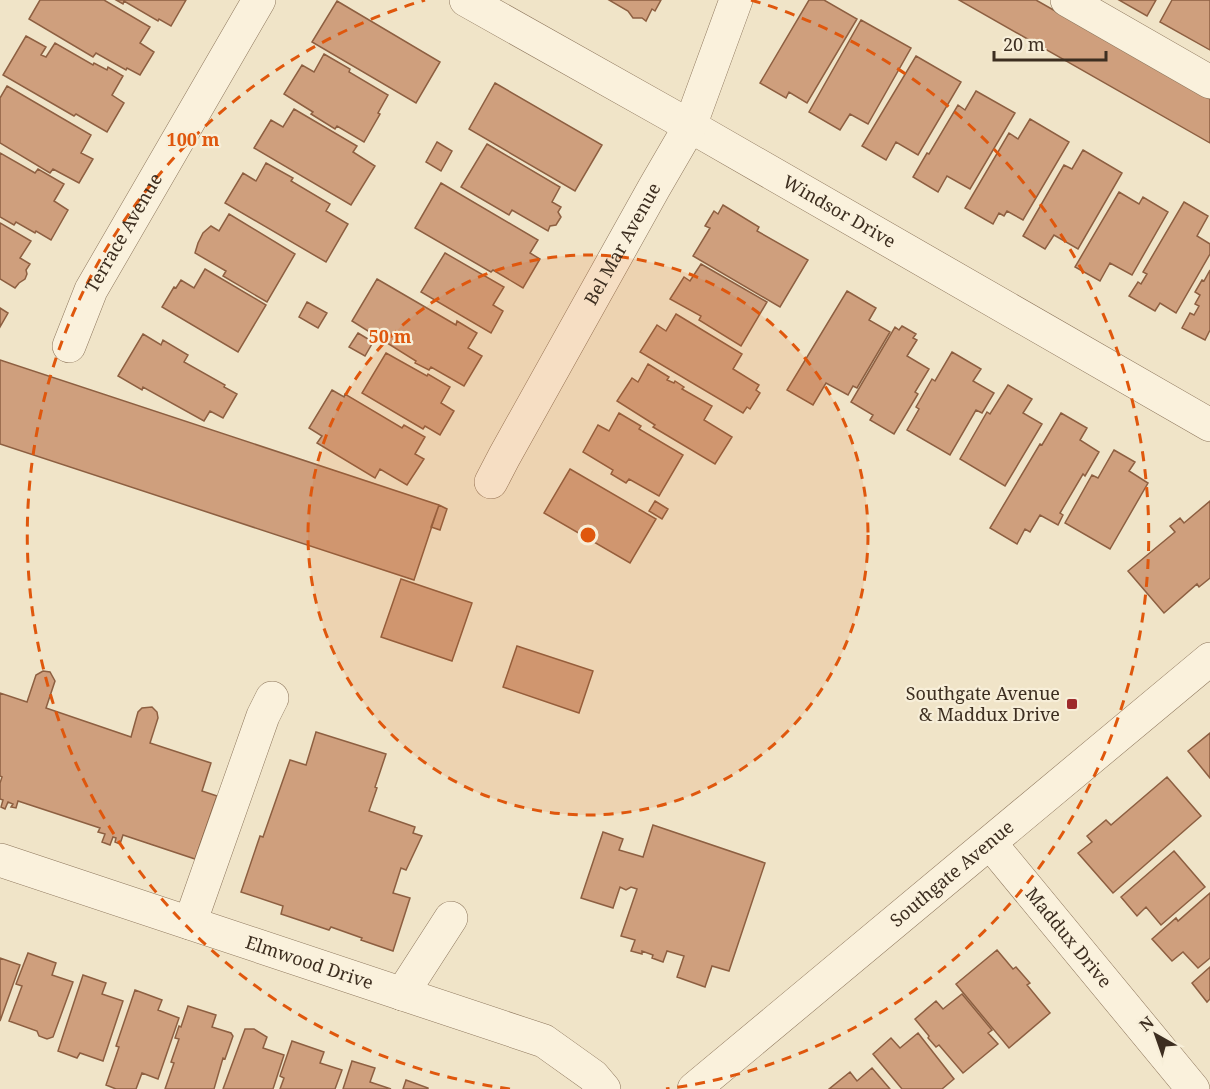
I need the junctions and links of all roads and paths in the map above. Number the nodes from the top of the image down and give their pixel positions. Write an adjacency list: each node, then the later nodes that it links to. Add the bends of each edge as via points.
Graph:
1 (259, 0): 7 (street, Terrace Avenue, via 91,290)
2 (466, 0): 6 (street, Windsor Drive)
3 (735, 0): 6 (street, Bel Mar Avenue)
4 (1067, 0): 5 (street)
5 (1210, 82)
6 (690, 126): 8 (street, Windsor Drive); 9 (street, Bel Mar Avenue)
7 (69, 346)
8 (1210, 425)
9 (491, 482)
10 (1210, 659): 12 (street, Southgate Avenue)
11 (272, 698): 15 (street)
12 (990, 843): 18 (street, Southgate Avenue); 19 (street, Maddux Drive)
13 (0, 860): 15 (street, Elmwood Drive)
14 (451, 918): 16 (street)
15 (190, 923): 16 (street, Elmwood Drive)
16 (402, 994): 17 (street, Elmwood Drive, via 544,1041 593,1076)
17 (604, 1089)
18 (694, 1089)
19 (1193, 1089)

